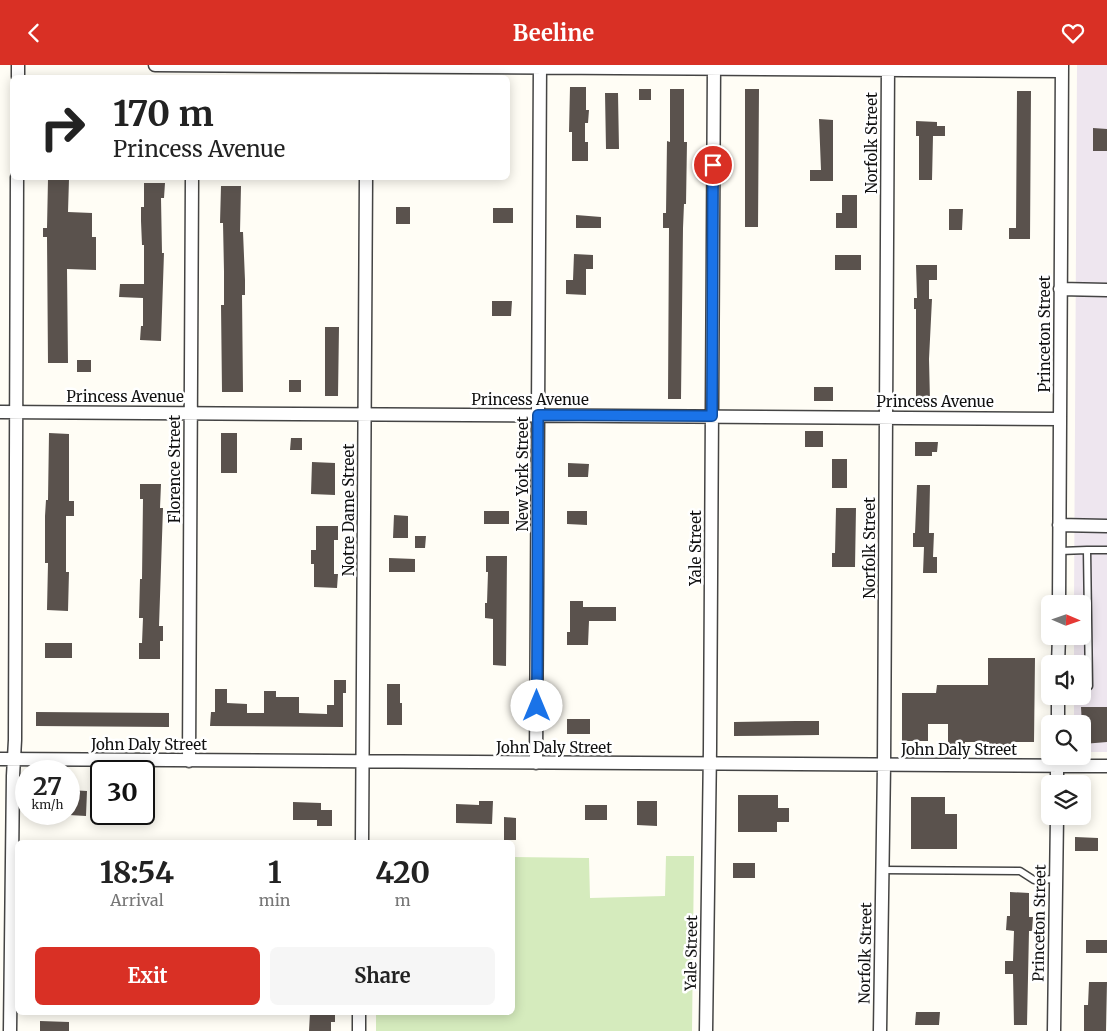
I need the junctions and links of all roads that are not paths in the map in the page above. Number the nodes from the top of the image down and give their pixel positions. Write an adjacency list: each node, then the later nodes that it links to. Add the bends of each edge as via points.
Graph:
1 (155, 65): 2 (street)
2 (192, 65): 7 (street)
3 (540, 66): 4 (street); 7 (street); 17 (street, New York Street)
4 (714, 67): 5 (street); 18 (street, Yale Street)
5 (888, 67): 6 (street); 19 (street, Norfolk Street)
6 (1062, 68): 11 (street, Princeton Street)
7 (367, 70)
8 (17, 180): 14 (street)
9 (192, 180): 15 (street, Florence Street)
10 (366, 180): 16 (street, Notre Dame Street)
11 (1060, 289): 12 (street); 20 (street, Princeton Street)
12 (1107, 290)
13 (0, 412): 14 (street, Princess Avenue)
14 (16, 412): 15 (street, Princess Avenue); 29 (street)
15 (190, 413): 16 (street, Princess Avenue); 30 (street, Florence Street)
16 (365, 414): 17 (street, Princess Avenue); 32 (street, Notre Dame Street)
17 (538, 415): 18 (street, Princess Avenue); 33 (street, New York Street)
18 (712, 416): 19 (street, Princess Avenue); 34 (street, Yale Street)
19 (886, 417): 20 (street, Princess Avenue); 36 (street, Norfolk Street)
20 (1060, 419): 21 (street, Princeton Street)
21 (1059, 525): 22 (street); 25 (street, Princeton Street)
22 (1107, 525)
23 (1087, 550): 24 (lane); 25 (lane); 27 (lane)
24 (1107, 550)
25 (1060, 551): 26 (street, Princeton Street)
26 (1059, 595)
27 (1089, 655)
28 (0, 759): 29 (street, John Daly Street)
29 (14, 759): 30 (street, John Daly Street); 43 (street)
30 (189, 761): 32 (street, John Daly Street)
31 (1041, 761): 36 (street, John Daly Street)
32 (363, 762): 33 (street, John Daly Street); 39 (street, Notre Dame Street)
33 (536, 763): 34 (street, John Daly Street)
34 (710, 764): 36 (street, John Daly Street); 45 (street, Yale Street)
35 (1091, 764): 37 (street, John Daly Street)
36 (884, 765): 40 (street, Norfolk Street)
37 (1107, 766)
38 (1057, 825): 41 (street, Princeton Street)
39 (362, 840)
40 (882, 870): 41 (lane, via 1020,871 1034,880); 46 (street, Norfolk Street)
41 (1056, 879): 47 (street, Princeton Street)
42 (359, 1015): 44 (street)
43 (10, 1031)
44 (359, 1031)
45 (706, 1031)
46 (880, 1031)
47 (1054, 1031)

